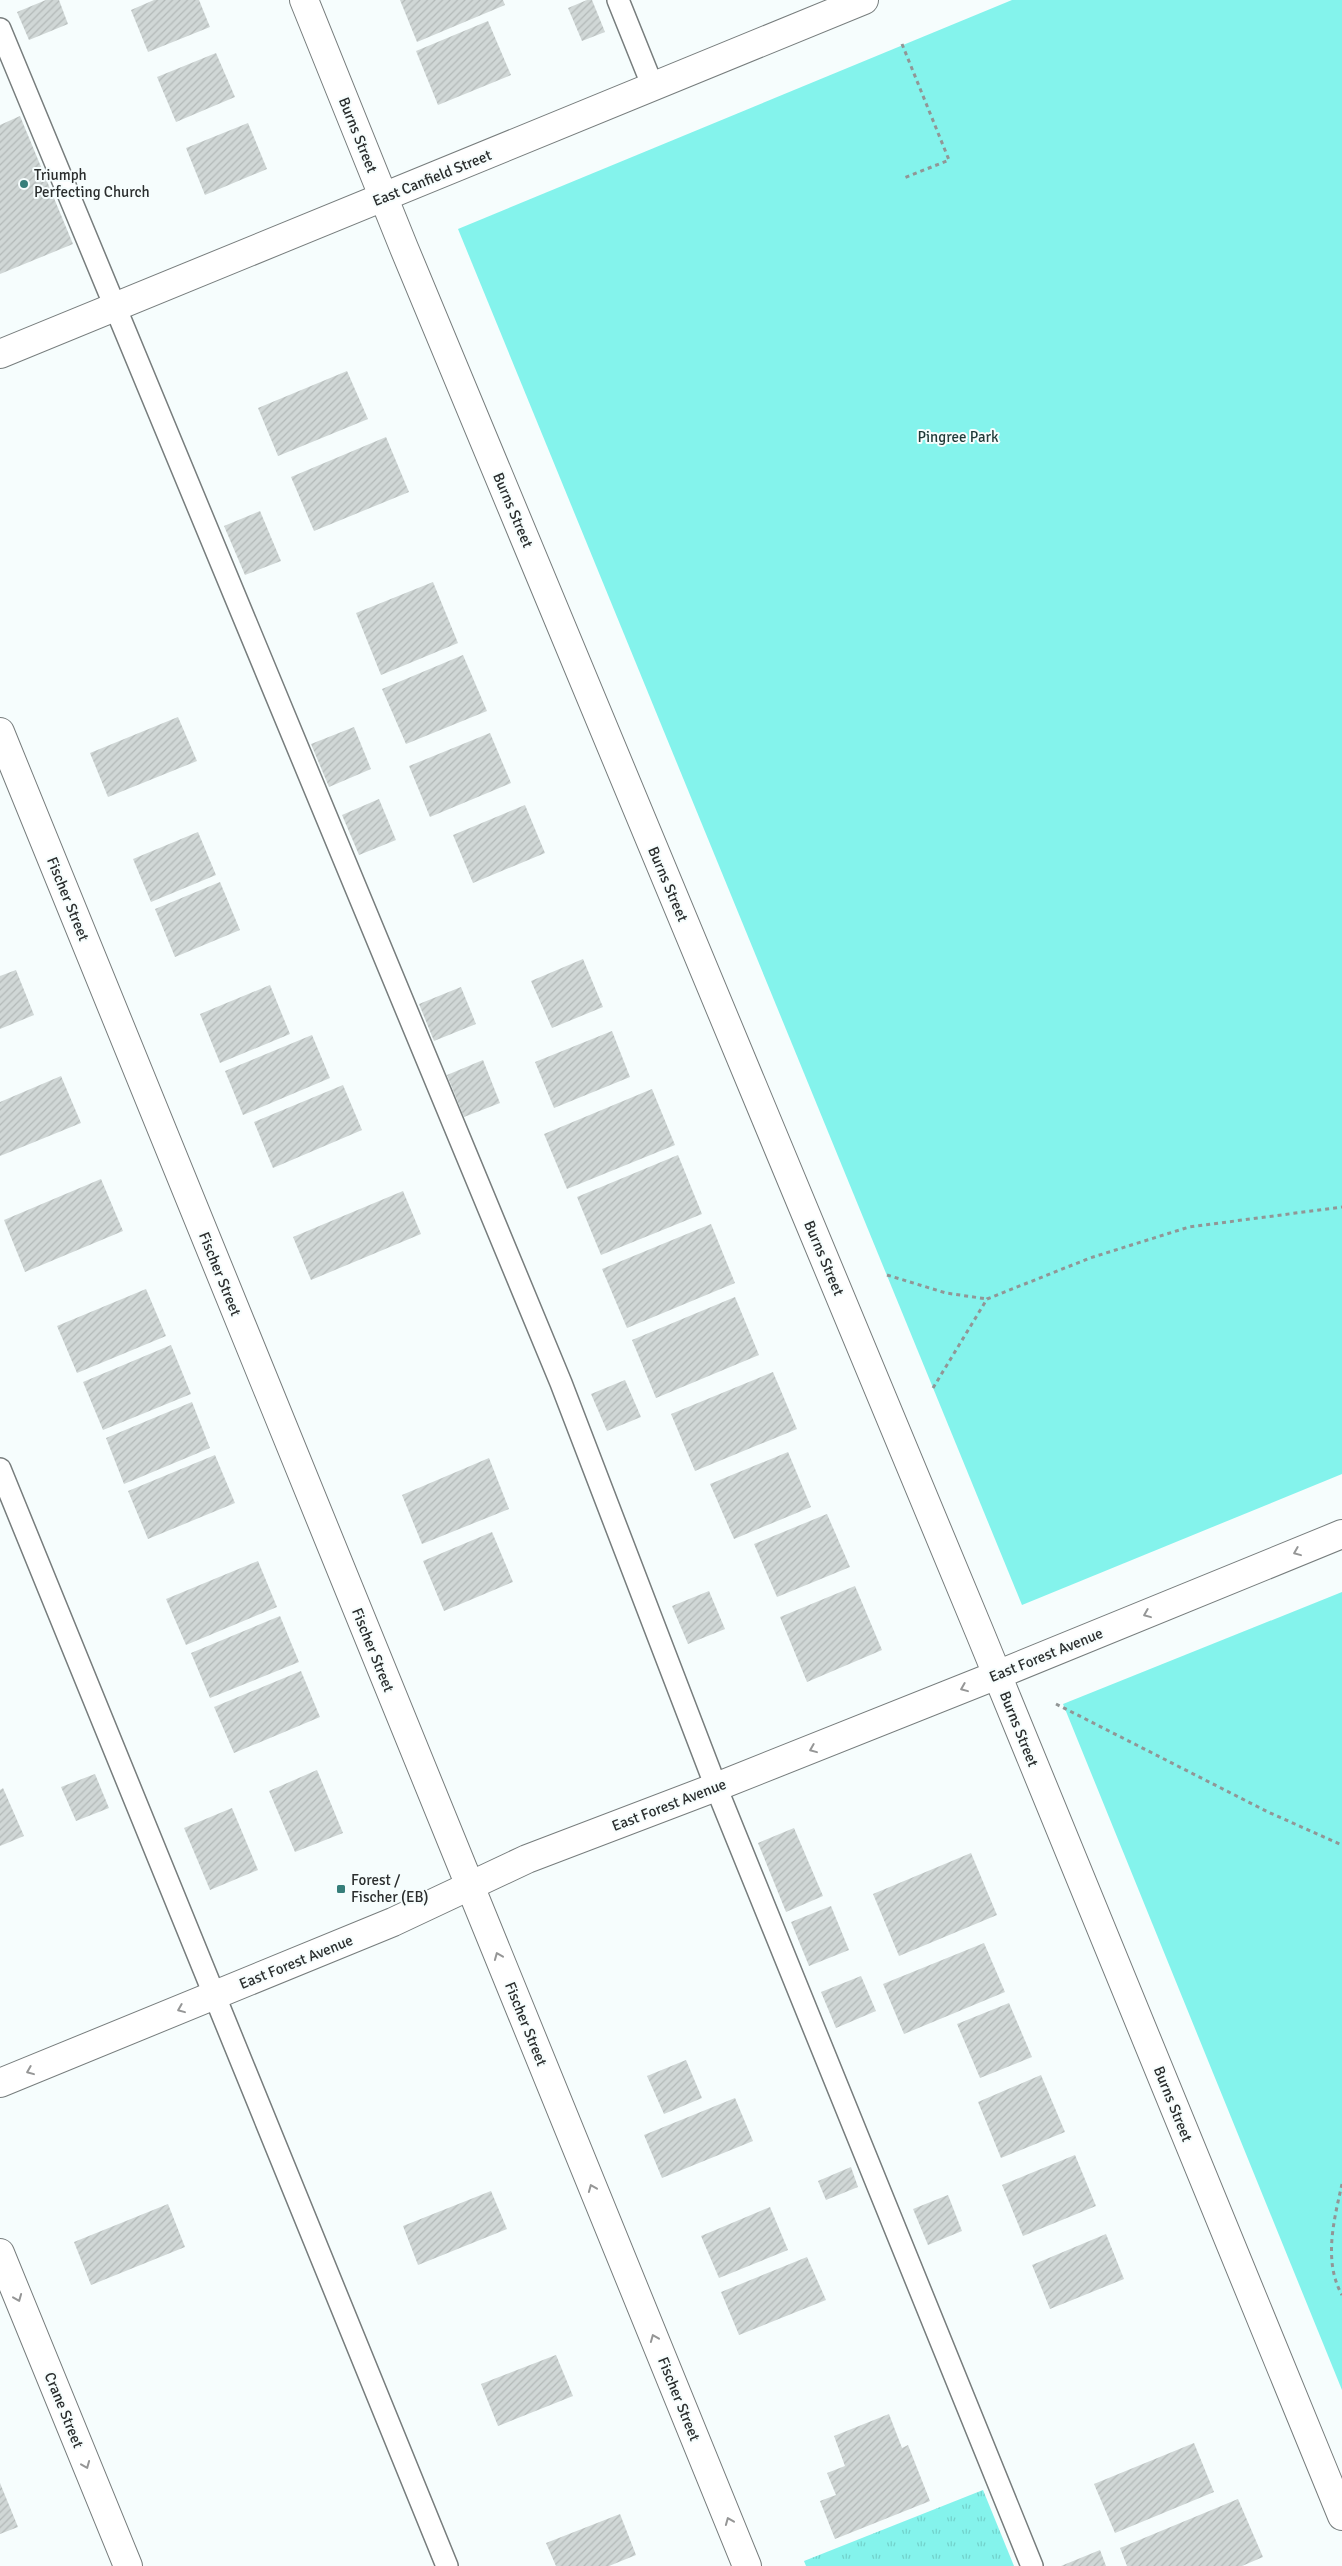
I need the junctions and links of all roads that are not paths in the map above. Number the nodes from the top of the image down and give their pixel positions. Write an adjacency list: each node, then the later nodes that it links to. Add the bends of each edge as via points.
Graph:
1 (304, 0): 6 (street, Burns Street)
2 (618, 0): 5 (lane)
3 (864, 0): 5 (street, East Canfield Street)
4 (0, 29): 7 (lane)
5 (653, 87): 6 (street, East Canfield Street)
6 (384, 198): 7 (street, East Canfield Street); 12 (street, Burns Street)
7 (115, 307): 8 (street, East Canfield Street); 13 (lane, via 561,1384)
8 (0, 354)
9 (0, 732): 14 (street, Fischer Street)
10 (0, 1469): 15 (lane)
11 (1342, 1534): 12 (street, East Forest Avenue, one-way to 12)
12 (997, 1675): 13 (street, East Forest Avenue, one-way to 13); 18 (street, Burns Street)
13 (716, 1787): 14 (street, East Forest Avenue, via 527,1859); 22 (lane)
14 (469, 1886): 15 (street, East Forest Avenue, via 393,1922); 21 (street, Fischer Street, one-way to 14)
15 (215, 1995): 16 (street, East Forest Avenue, one-way to 16); 20 (lane)
16 (0, 2083)
17 (0, 2253): 19 (street, Crane Street, one-way to 19)
18 (1342, 2516)
19 (128, 2566)
20 (447, 2566)
21 (747, 2566)
22 (1032, 2566)

